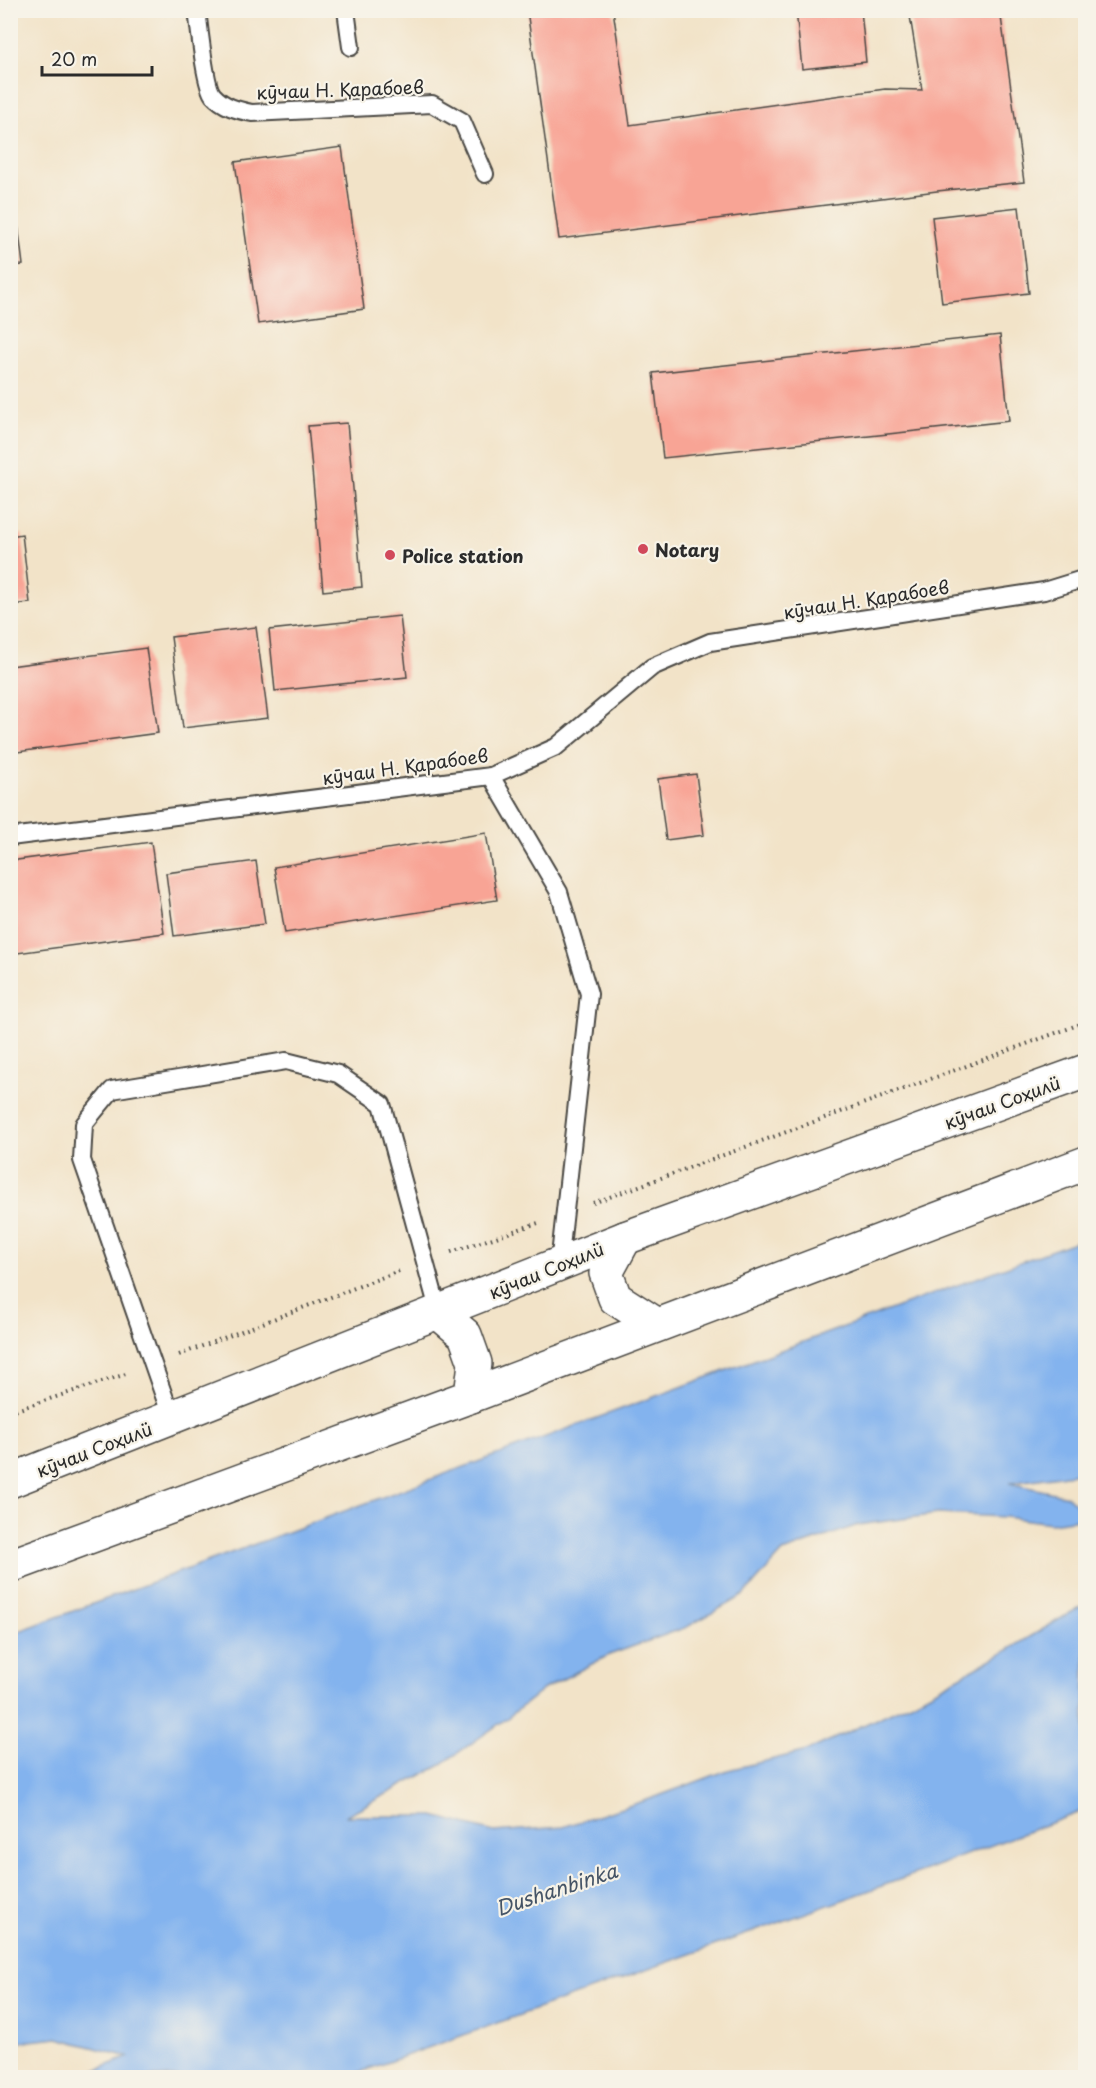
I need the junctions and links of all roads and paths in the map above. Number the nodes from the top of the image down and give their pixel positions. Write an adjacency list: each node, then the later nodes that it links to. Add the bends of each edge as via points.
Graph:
1 (197, 10): 4 (lane, кӯчаи Н. Қарабоев, via 212,94 231,109 252,113 432,104 462,121)
2 (346, 10): 3 (lane)
3 (351, 47)
4 (485, 174)
5 (1086, 578): 6 (lane, кӯчаи Н. Қарабоев, via 1044,591 710,642 652,667 556,747)
6 (491, 777): 7 (lane, кӯчаи Н. Қарабоев); 11 (lane, via 559,892 589,994)
7 (10, 837)
8 (1086, 1071): 10 (main road, кӯчаи Соҳилӣ)
9 (1086, 1163): 13 (main road)
10 (626, 1238): 11 (main road, кӯчаи Соҳилӣ); 13 (main road, via 606,1273 615,1298)
11 (559, 1265): 12 (main road, кӯчаи Соҳилӣ)
12 (439, 1312): 14 (main road, via 465,1335 475,1363); 15 (main road, кӯчаи Соҳилӣ); 15 (lane, via 382,1104 347,1080 338,1074 286,1061 112,1090 84,1124 82,1160)
13 (657, 1325): 14 (main road)
14 (471, 1396): 17 (main road)
15 (172, 1419): 16 (main road, кӯчаи Соҳилӣ)
16 (10, 1481)
17 (10, 1566)

